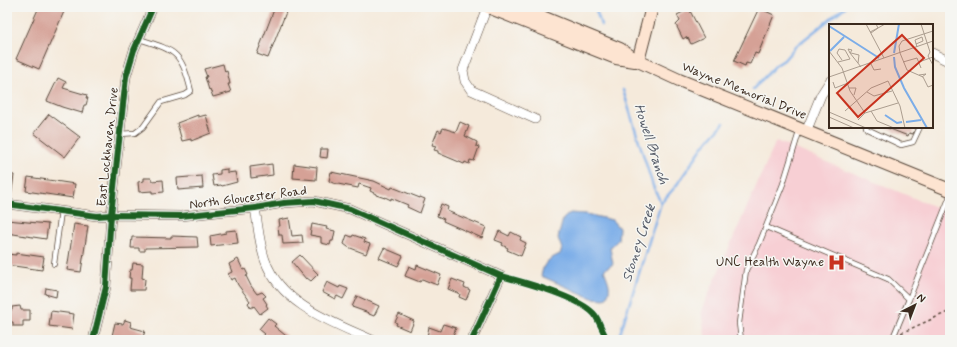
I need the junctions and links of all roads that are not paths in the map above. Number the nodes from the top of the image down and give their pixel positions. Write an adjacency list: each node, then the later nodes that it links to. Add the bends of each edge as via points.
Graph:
1 (153, 7): 5 (street, East Lockhaven Drive)
2 (488, 7): 7 (main road, Wayne Memorial Drive, via 616,58); 10 (street, via 463,70 465,81 471,90)
3 (518, 7): 7 (main road, Wayne Memorial Drive, via 620,49)
4 (652, 7): 7 (main road)
5 (139, 39): 14 (street, East Lockhaven Drive, via 126,77); 14 (lane, via 167,48 178,56 184,64 191,91 161,102 143,127 135,133)
6 (933, 54): 8 (street)
7 (638, 61): 13 (main road, Wayne Memorial Drive)
8 (950, 62)
9 (829, 83): 13 (street)
10 (535, 119)
11 (866, 128): 12 (lane, via 901,145 913,142)
12 (920, 128)
13 (803, 130): 15 (main road, Wayne Memorial Drive); 21 (lane)
14 (120, 134): 20 (street, East Lockhaven Drive)
15 (950, 190)
16 (950, 196): 23 (lane)
17 (7, 204): 19 (street, North Gloucester Road)
18 (255, 208): 20 (street, North Gloucester Road, via 181,216); 25 (street, via 265,260 272,275 284,290 314,314); 26 (street, North Gloucester Road, via 314,201 350,209 501,276)
19 (61, 211): 20 (street, North Gloucester Road, via 97,216); 22 (lane)
20 (111, 215): 24 (street, East Lockhaven Drive, via 106,287)
21 (766, 228): 23 (lane, via 888,279); 27 (lane, via 746,270 739,323)
22 (54, 264)
23 (909, 298): 28 (lane)
24 (93, 340)
25 (372, 340)
26 (472, 340)
27 (742, 340)
28 (893, 340)

